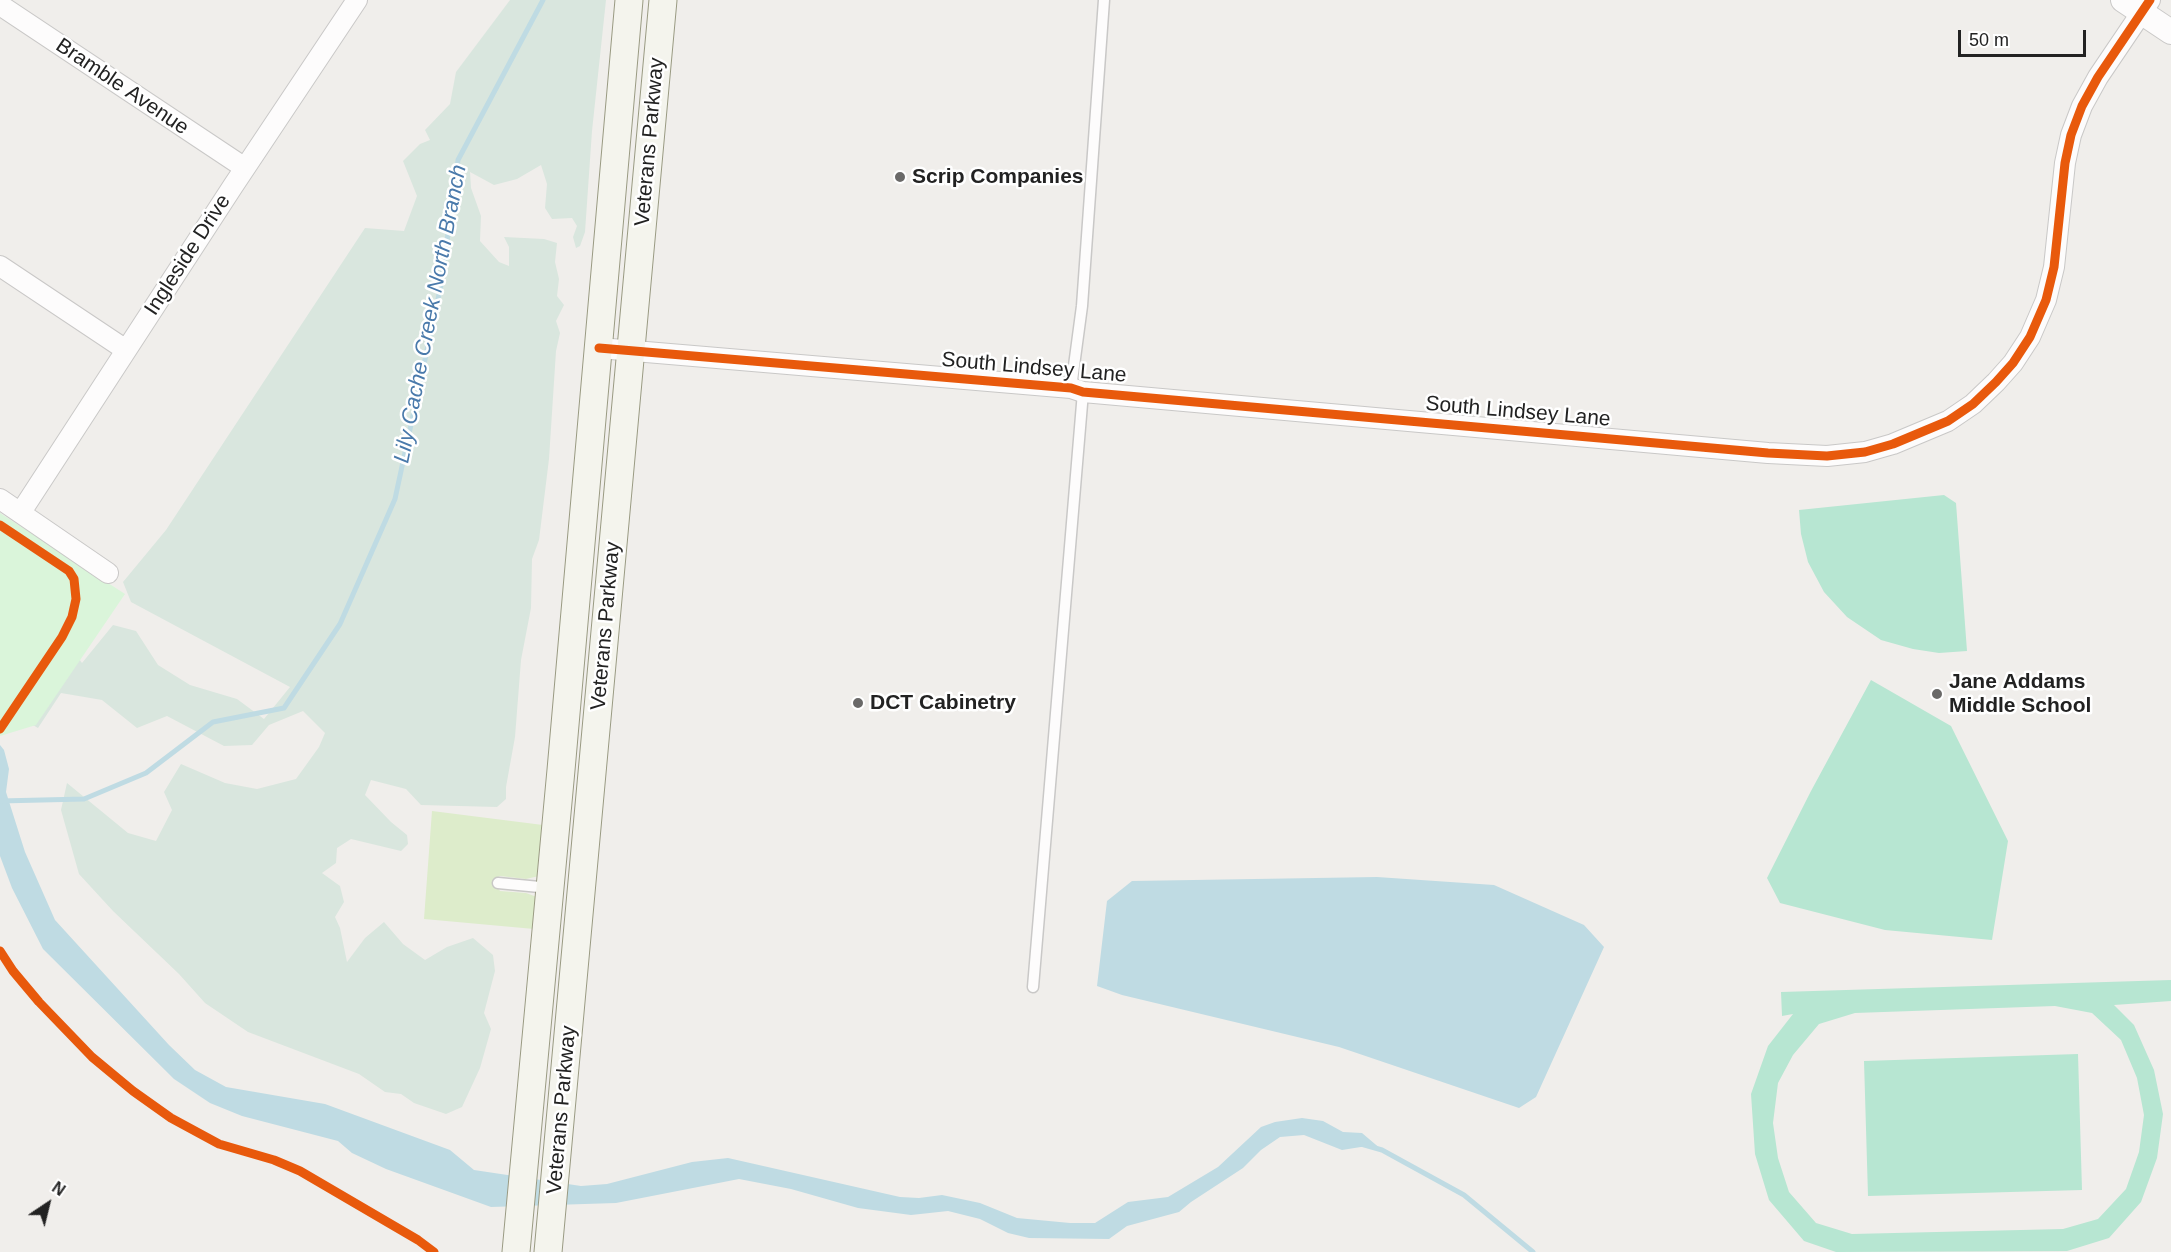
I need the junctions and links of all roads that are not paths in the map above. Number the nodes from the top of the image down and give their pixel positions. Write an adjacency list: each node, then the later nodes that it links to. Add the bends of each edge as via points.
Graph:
1 (357, 0): 8 (street, Ingleside Drive)
2 (629, 0): 10 (main road, Veterans Parkway)
3 (663, 0): 12 (main road, Veterans Parkway)
4 (1104, 0): 13 (lane)
5 (2139, 4): 7 (street); 13 (street, South Lindsey Lane, via 2082,106 2071,135 2054,267 2046,300 2030,337 2013,363 1973,404 1948,421 1893,444 1827,456 1790,454)
6 (0, 5): 8 (street, Bramble Avenue)
7 (2171, 32)
8 (245, 168): 11 (street, Ingleside Drive)
9 (0, 266): 11 (street)
10 (599, 348): 12 (street, South Lindsey Lane); 18 (main road, Veterans Parkway)
11 (126, 350): 15 (street, Ingleside Drive)
12 (630, 351): 13 (street, South Lindsey Lane); 21 (main road, Veterans Parkway)
13 (1077, 390): 19 (lane)
14 (0, 500): 15 (street)
15 (21, 512): 16 (street)
16 (108, 573)
17 (498, 883): 18 (lane)
18 (550, 888): 20 (main road, Veterans Parkway)
19 (1033, 987)
20 (516, 1245)
21 (549, 1247)

